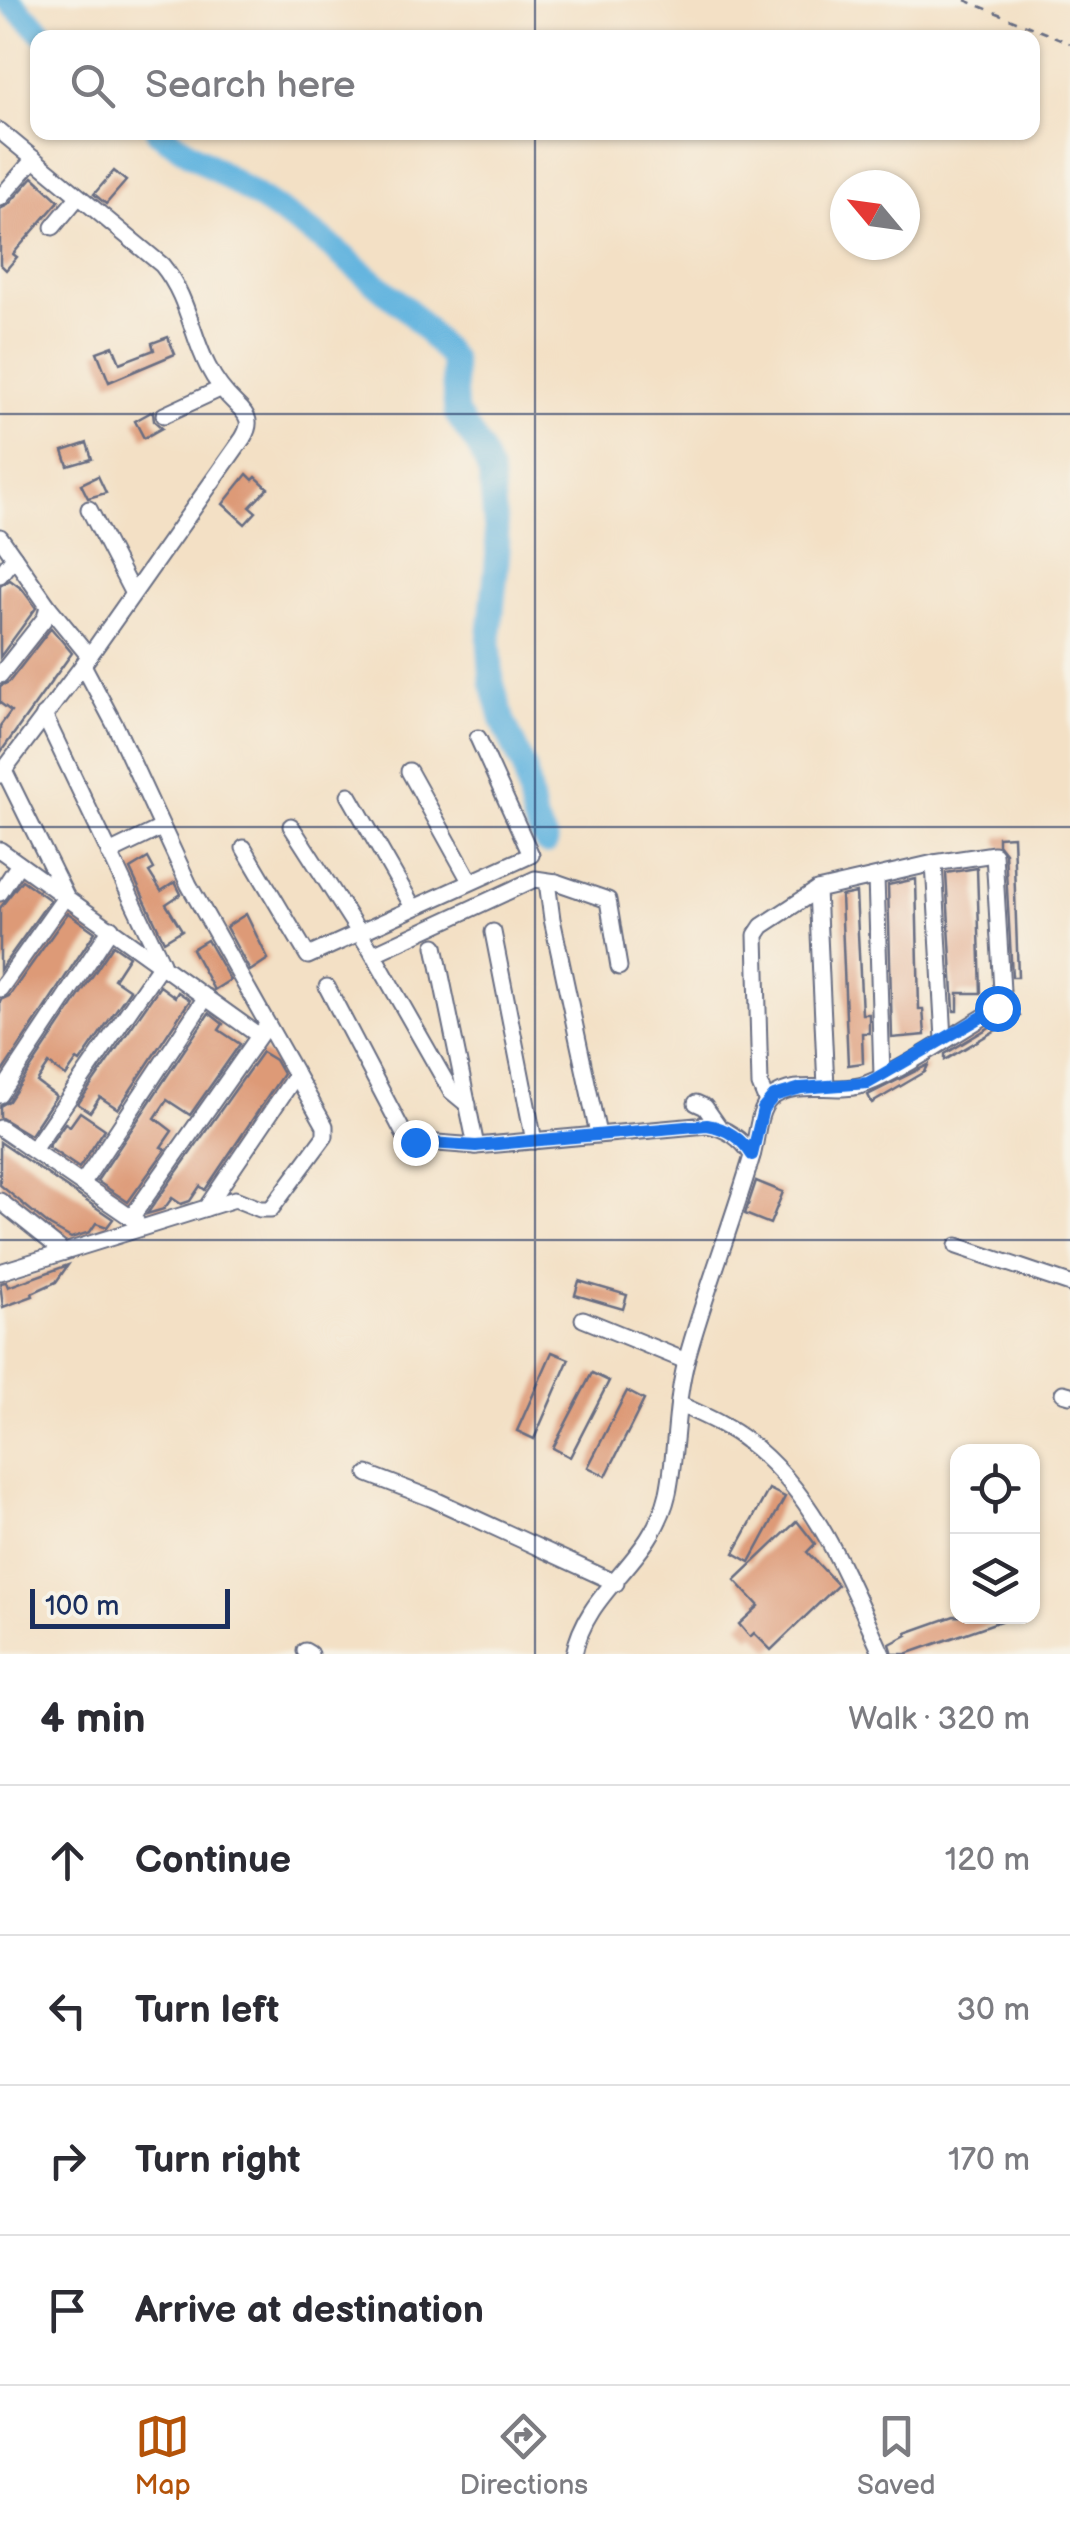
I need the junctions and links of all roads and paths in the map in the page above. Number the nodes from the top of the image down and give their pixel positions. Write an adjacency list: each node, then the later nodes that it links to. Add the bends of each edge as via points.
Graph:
1 (966, 0): 2 (path)
2 (1039, 30)
3 (1040, 31): 4 (path)
4 (1070, 43)
5 (0, 130): 6 (street)
6 (34, 159): 7 (street); 8 (street)
7 (78, 197): 9 (street); 10 (street, via 167,271)
8 (0, 198)
9 (52, 227)
10 (220, 390): 11 (street); 16 (street, via 246,414 247,431)
11 (164, 415)
12 (90, 508): 16 (street)
13 (0, 537): 14 (street)
14 (14, 557): 15 (street); 17 (street)
15 (0, 575)
16 (132, 592): 18 (street)
17 (48, 606): 18 (street); 19 (street)
18 (86, 660): 20 (street); 26 (street)
19 (0, 674)
20 (44, 716): 23 (street); 29 (street)
21 (478, 738): 33 (street, via 531,854)
22 (409, 772): 33 (street)
23 (2, 773): 37 (street)
24 (349, 796): 38 (street)
25 (290, 826): 40 (street)
26 (161, 828): 29 (street); 49 (street)
27 (244, 848): 40 (street, via 308,956)
28 (0, 850): 31 (street)
29 (109, 853): 44 (street)
30 (934, 863): 32 (street); 50 (street); 50 (street, via 996,857 1002,998 997,1008)
31 (19, 864): 36 (street); 37 (street)
32 (876, 877): 35 (street); 52 (street)
33 (470, 882): 38 (street)
34 (556, 882): 43 (street, via 536,878); 45 (street, via 608,900); 60 (street, via 548,890 550,904)
35 (817, 890): 53 (street); 55 (street, via 756,935 760,1085)
36 (0, 893)
37 (66, 896): 39 (street); 47 (street)
38 (413, 907): 40 (street)
39 (111, 928): 44 (street); 54 (street)
40 (358, 931): 43 (street)
41 (492, 932): 61 (street)
42 (435, 946): 57 (street)
43 (373, 954): 57 (street, via 451,1091)
44 (162, 963): 48 (street); 63 (street)
45 (619, 967)
46 (327, 988): 62 (street, via 408,1138)
47 (0, 989)
48 (206, 996): 49 (street); 65 (street)
49 (263, 1030): 51 (street); 68 (street)
50 (944, 1039): 52 (street)
51 (296, 1075): 67 (street); 67 (street, via 325,1136 271,1209 235,1199)
52 (882, 1076): 53 (street, via 858,1086)
53 (826, 1087): 55 (street, via 787,1091)
54 (0, 1094)
55 (767, 1102): 64 (street)
56 (696, 1103): 58 (street)
57 (468, 1105): 62 (street)
58 (719, 1127): 60 (street); 64 (street)
59 (0, 1128): 63 (street)
60 (598, 1134): 61 (street)
61 (534, 1141): 62 (street)
62 (476, 1146)
63 (32, 1150): 65 (street)
64 (752, 1155): 75 (street)
65 (82, 1184): 68 (street)
66 (0, 1201): 71 (street)
67 (206, 1208): 69 (street)
68 (131, 1218): 69 (street)
69 (148, 1228): 71 (street)
70 (957, 1246): 73 (street)
71 (64, 1252): 72 (street)
72 (0, 1272)
73 (1070, 1284)
74 (583, 1320): 75 (street)
75 (686, 1362): 76 (street)
76 (680, 1404): 78 (street, via 658,1524); 80 (street, via 750,1443 798,1493 841,1562)
77 (368, 1474): 78 (street)
78 (616, 1583): 79 (street, via 584,1621)
79 (574, 1654)
80 (882, 1654)

